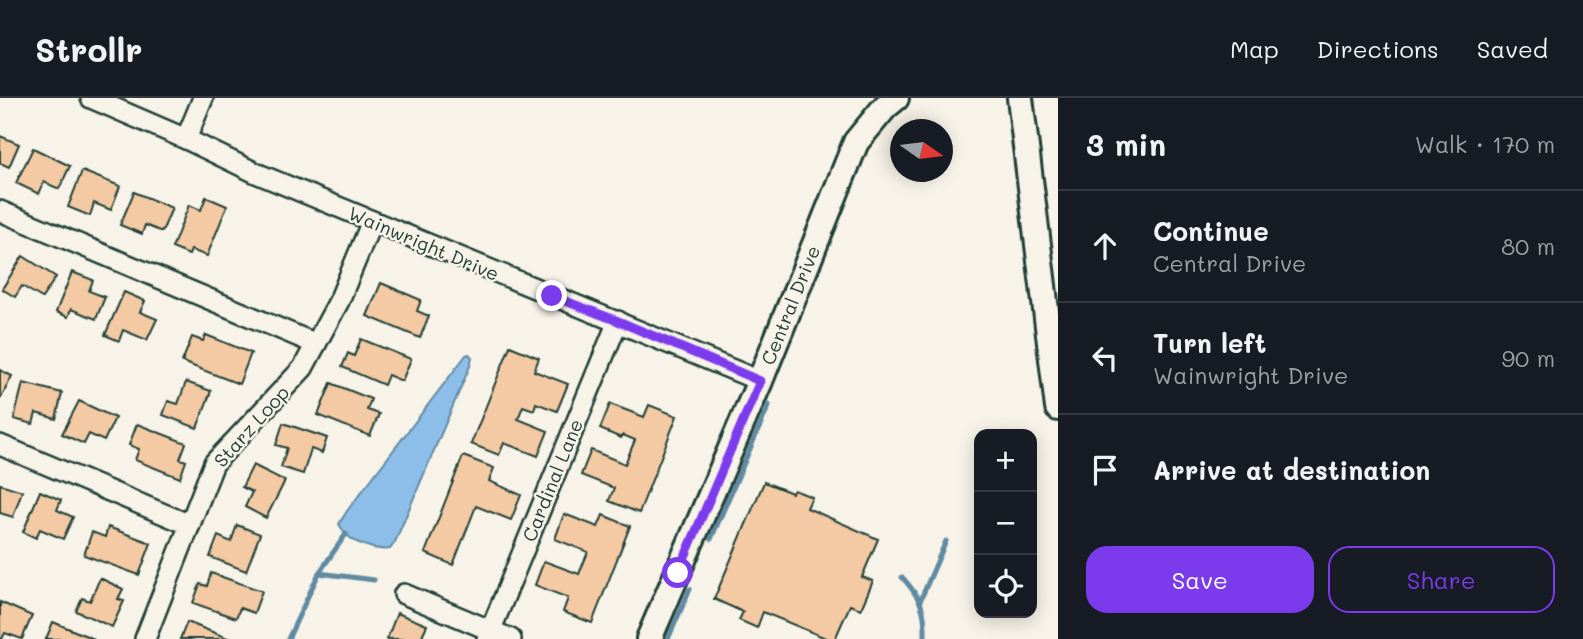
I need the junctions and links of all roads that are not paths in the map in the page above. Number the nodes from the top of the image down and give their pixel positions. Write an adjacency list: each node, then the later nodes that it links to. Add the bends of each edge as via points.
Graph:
1 (91, 98): 5 (street, Wainwright Drive)
2 (203, 98): 5 (street)
3 (896, 98): 10 (street, Central Drive, via 856,142)
4 (1020, 98): 11 (street)
5 (186, 139): 7 (street, Wainwright Drive)
6 (0, 211): 9 (street)
7 (372, 221): 8 (street, Wainwright Drive); 9 (street, Starz Loop)
8 (618, 321): 10 (street, Wainwright Drive); 15 (street, Cardinal Lane)
9 (316, 344): 13 (street, Starz Loop, via 303,368 214,463)
10 (760, 381): 18 (street, Central Drive)
11 (1058, 408)
12 (0, 445): 13 (street)
13 (190, 524): 16 (street, Starz Loop)
14 (404, 594): 15 (street)
15 (489, 635): 17 (street)
16 (145, 639)
17 (511, 639)
18 (649, 639)

